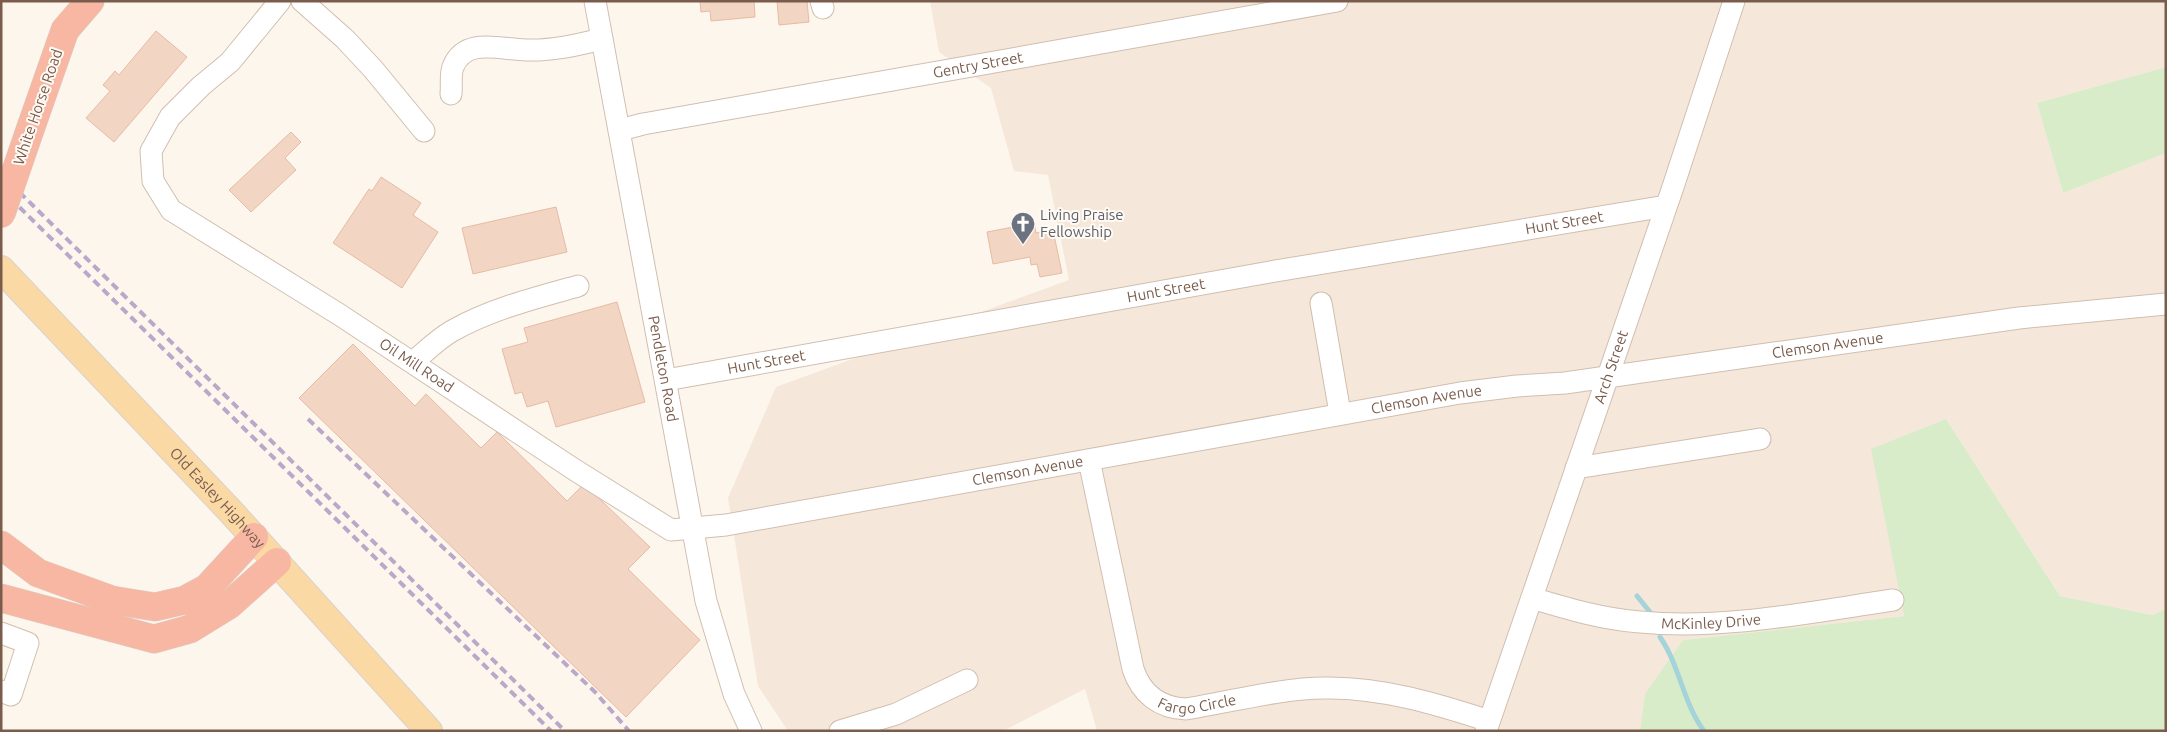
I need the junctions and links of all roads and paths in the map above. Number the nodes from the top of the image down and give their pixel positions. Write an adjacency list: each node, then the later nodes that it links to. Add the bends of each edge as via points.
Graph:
1 (62, 1): 8 (highway, White Horse Road)
2 (90, 1): 8 (highway, White Horse Road)
3 (280, 1): 19 (street, Oil Mill Road, via 230,62 170,117 151,151 153,181 171,210)
4 (302, 1): 12 (street, via 345,40)
5 (595, 1): 9 (street, Pendleton Road)
6 (1734, 1): 13 (street, Arch Street)
7 (1334, 2): 11 (street, Gentry Street)
8 (65, 30): 14 (highway, White Horse Road, bridge)
9 (602, 39): 10 (street, via 555,49 473,48 452,67); 11 (street, Pendleton Road)
10 (451, 94)
11 (620, 130): 21 (street, Pendleton Road)
12 (424, 131)
13 (1666, 206): 20 (street, Arch Street); 21 (street, Hunt Street, via 1270,272)
14 (1, 214)
15 (1, 269): 27 (main road, Old Easley Highway)
16 (578, 286): 19 (street, via 471,321 437,341)
17 (1321, 304): 22 (street)
18 (2166, 304): 20 (street, Clemson Avenue, via 2019,318)
19 (413, 362): 26 (street, Oil Mill Road, via 671,530)
20 (1607, 378): 22 (street, Clemson Avenue, via 1460,393); 25 (street, Arch Street)
21 (666, 380): 26 (street, Pendleton Road)
22 (1340, 413): 24 (street, Clemson Avenue)
23 (1760, 439): 25 (street)
24 (1089, 460): 26 (street, Clemson Avenue); 36 (street, Fargo Circle, via 1133,669 1142,688 1154,700 1186,709 1302,690 1356,688 1389,693)
25 (1576, 468): 31 (street, Arch Street)
26 (693, 530): 38 (street, Pendleton Road, via 706,601 720,653)
27 (254, 537): 28 (highway, via 207,588 185,600 155,607 112,600 38,573); 29 (main road, Old Easley Highway)
28 (1, 544)
29 (277, 562): 30 (highway, via 229,605 190,629 154,639); 37 (main road, Old Easley Highway)
30 (1, 598)
31 (1532, 598): 32 (street, McKinley Drive, via 1608,618 1686,624 1743,621); 36 (street, Arch Street)
32 (1893, 600)
33 (1, 633): 35 (street, via 28,643 12,695)
34 (967, 680): 39 (street, via 896,714)
35 (1, 691)
36 (1488, 726)
37 (429, 731)
38 (751, 731)
39 (840, 731)

